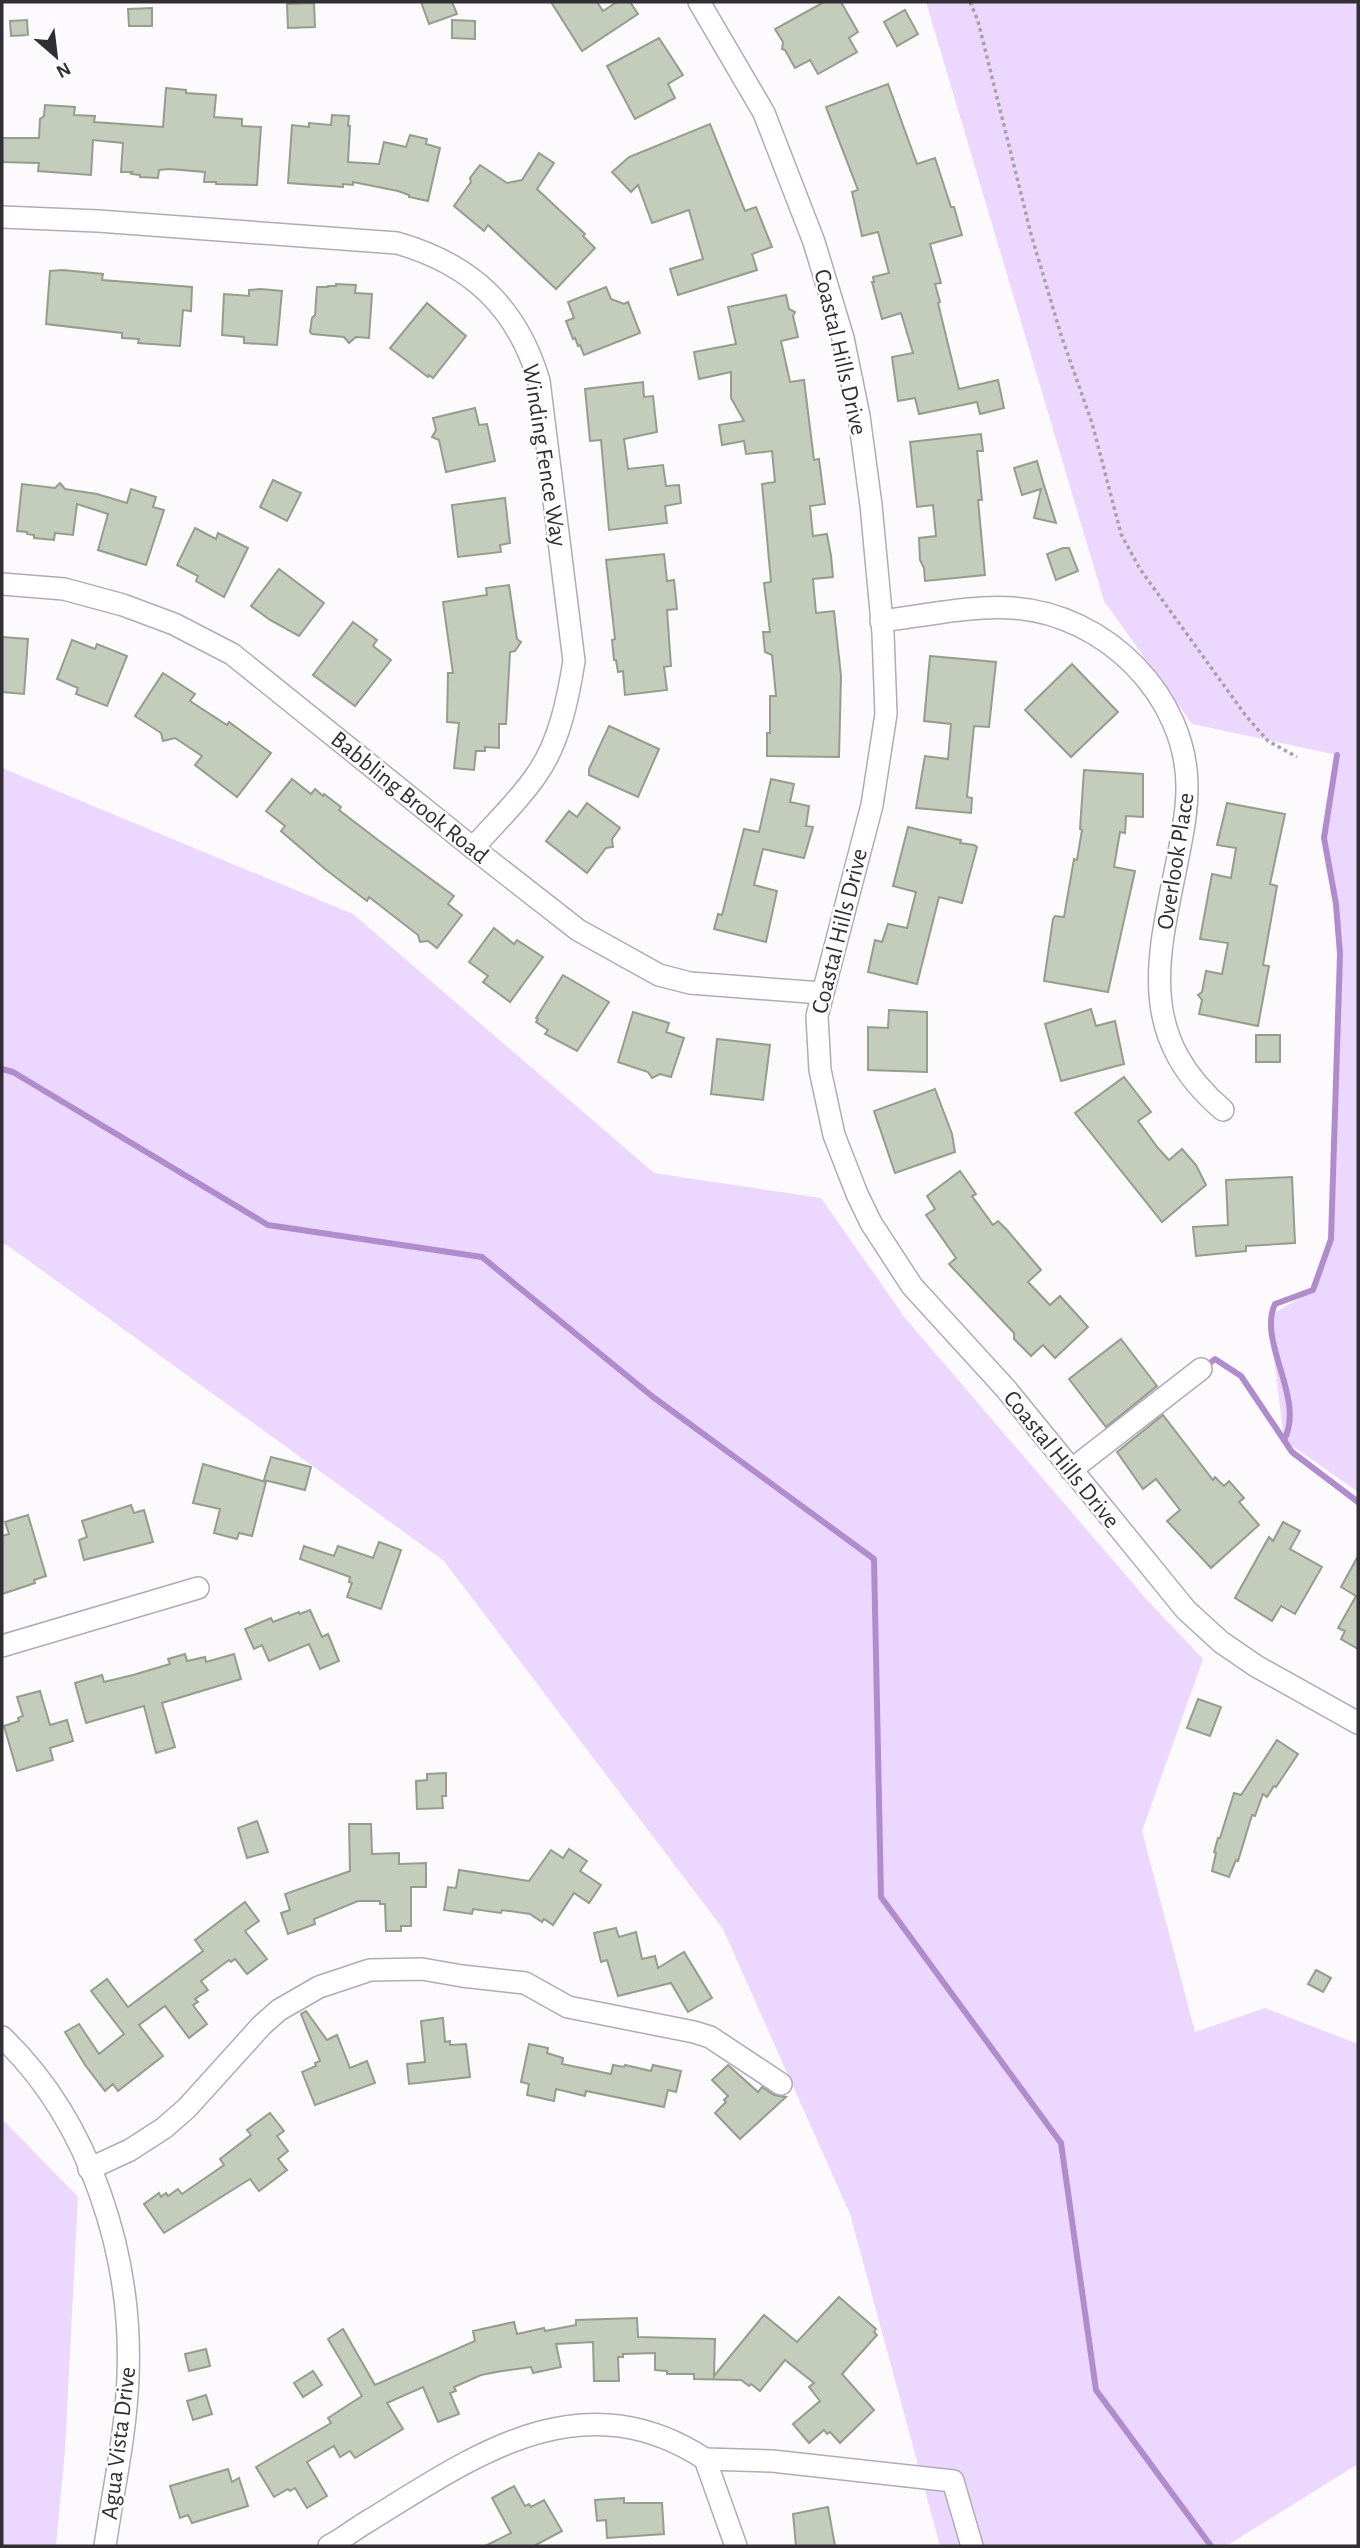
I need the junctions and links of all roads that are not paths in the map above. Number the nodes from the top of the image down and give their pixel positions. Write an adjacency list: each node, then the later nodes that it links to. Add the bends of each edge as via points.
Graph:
1 (699, 2): 4 (street, Coastal Hills Drive, via 764,113 814,242 841,330 859,416)
2 (2, 217): 5 (street, Winding Fence Way, via 397,243 464,271 503,309 525,343 539,382 574,661 559,726 538,774)
3 (2, 584): 5 (street, Babbling Brook Road, via 64,589 123,605 174,624 232,654)
4 (881, 621): 6 (street, Coastal Hills Drive, via 886,714 882,747 872,805); 7 (street, Overlook Place, via 991,608 1038,612 1104,639 1153,687 1174,725 1187,788 1159,961 1162,1014 1183,1067)
5 (473, 848): 6 (street, Babbling Brook Road, via 578,930 659,975 690,983)
6 (822, 993): 9 (street, Coastal Hills Drive, via 816,1036 826,1102 843,1160 871,1223 912,1286 1006,1389)
7 (1223, 1110)
8 (1201, 1369): 9 (street)
9 (1071, 1470): 12 (street, Coastal Hills Drive, via 1186,1610 1221,1642)
10 (198, 1588): 11 (street)
11 (2, 1646)
12 (1358, 1723)
13 (2, 2038): 15 (street, Agua Vista Drive, via 60,2110)
14 (781, 2084): 15 (street, via 710,2037 568,2007 525,1983 402,1968 370,1970 319,1987 279,2010 164,2128)
15 (89, 2169): 17 (street, Agua Vista Drive, via 113,2236 128,2342 125,2415)
16 (705, 2459): 18 (street, via 644,2430 598,2424 559,2427 500,2445 453,2469); 19 (street); 20 (street, via 772,2461 953,2481)
17 (105, 2546)
18 (331, 2546)
19 (736, 2546)
20 (972, 2546)

